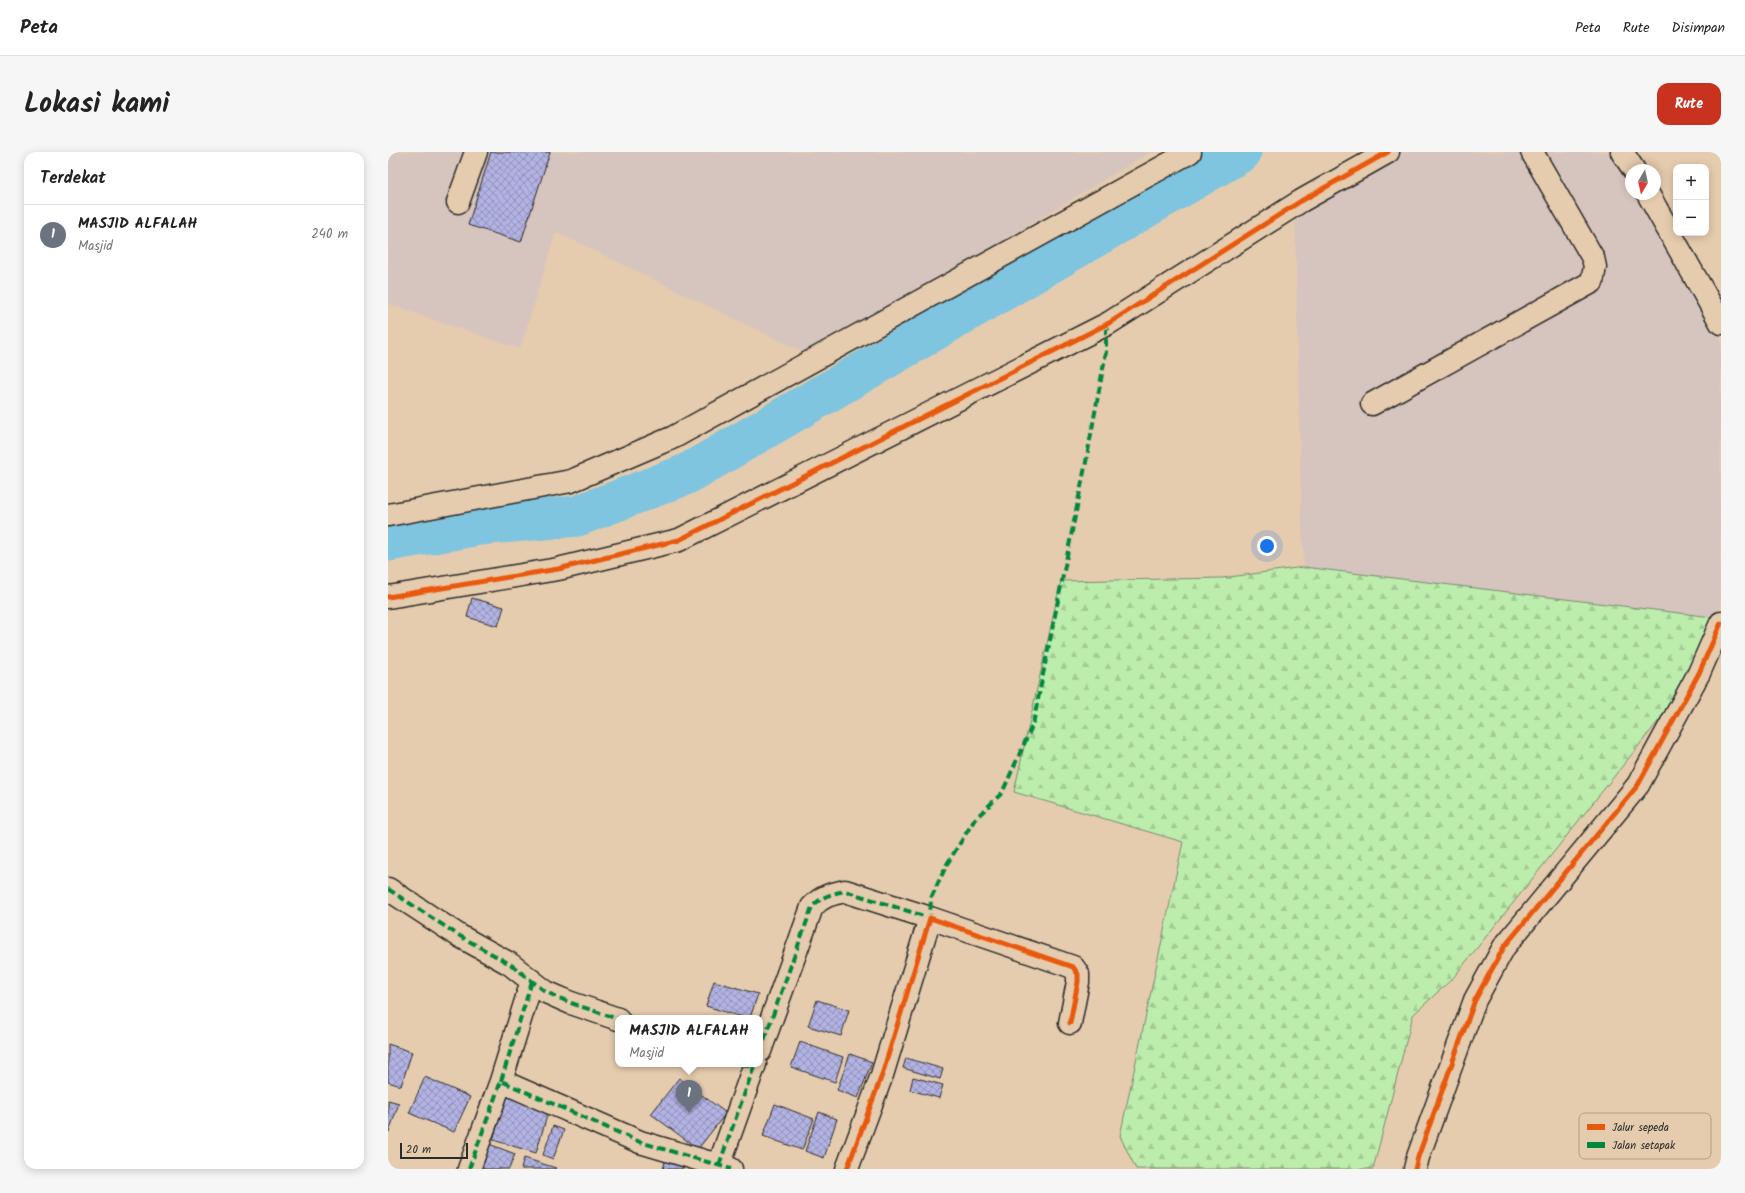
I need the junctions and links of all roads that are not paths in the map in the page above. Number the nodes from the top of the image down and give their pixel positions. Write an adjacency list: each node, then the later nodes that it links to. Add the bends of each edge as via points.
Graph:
1 (476, 152): 8 (street)
2 (1190, 152): 11 (street, via 674,437 572,481)
3 (1388, 152): 12 (street, via 1301,201 1109,323 679,540 558,570)
4 (1532, 152): 10 (street, via 1593,258 1595,267 1592,282)
5 (1622, 152): 6 (street)
6 (1630, 164)
7 (1651, 200): 9 (street)
8 (458, 202)
9 (1721, 323)
10 (1372, 404)
11 (388, 515)
12 (388, 597)
13 (1721, 623): 25 (street, via 1699,673 1638,785 1504,946 1475,1000)
14 (388, 889): 16 (street, via 458,935 510,964)
15 (930, 918): 18 (street, via 1073,967 1078,974 1078,982); 19 (street, via 846,891 819,899 812,907); 24 (street, via 882,1075)
16 (532, 981): 17 (street, via 546,992); 21 (street)
17 (615, 1018)
18 (1070, 1023)
19 (763, 1036)
20 (752, 1067): 22 (street)
21 (501, 1081): 22 (street, via 640,1142); 23 (street)
22 (725, 1167)
23 (469, 1169)
24 (846, 1169)
25 (1414, 1169)

